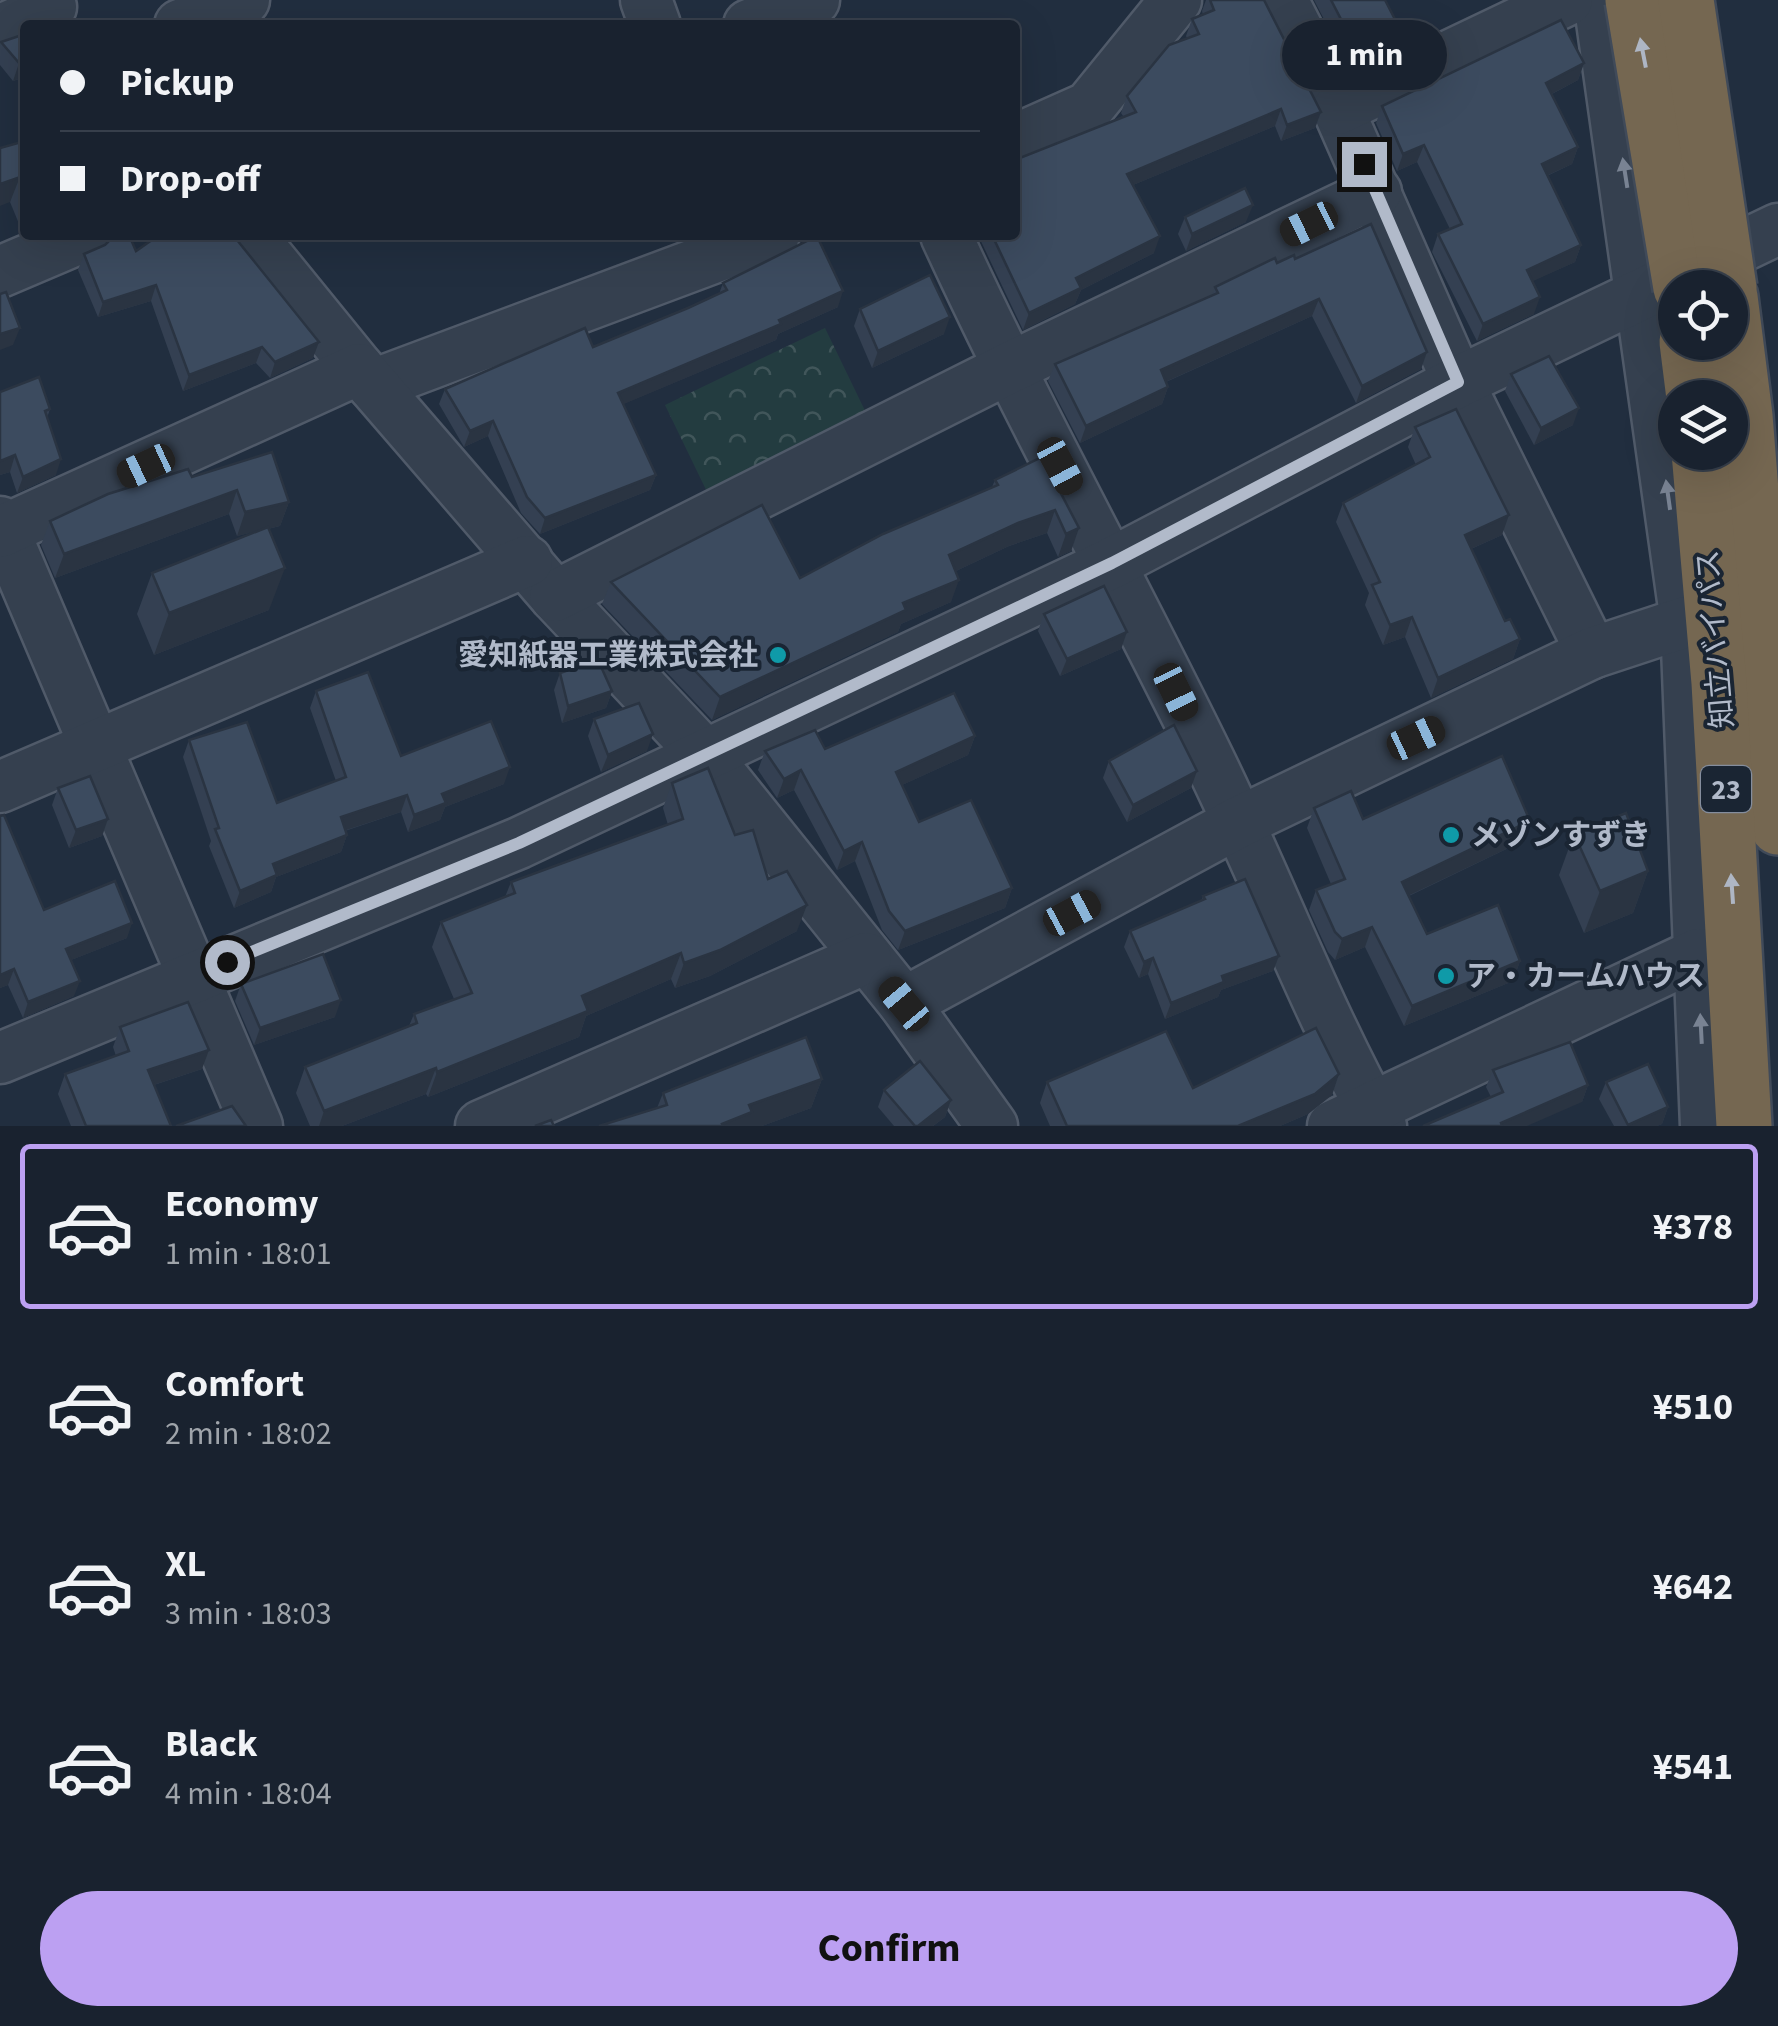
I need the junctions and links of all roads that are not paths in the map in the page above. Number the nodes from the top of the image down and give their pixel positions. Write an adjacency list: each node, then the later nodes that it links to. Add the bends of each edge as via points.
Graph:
1 (244, 0): 12 (street)
2 (814, 0): 13 (street)
3 (1176, 0): 15 (street, via 1089,108)
4 (1282, 0): 14 (street)
5 (1566, 0): 14 (street)
6 (1598, 0): 24 (street, one-way to 6)
7 (1633, 0): 22 (highway, one-way to 7, bridge)
8 (1686, 0): 21 (highway, 知立バイパス / 23, bridge)
9 (1698, 0): 21 (street)
10 (54, 11): 11 (street)
11 (30, 20)
12 (193, 20)
13 (762, 20)
14 (1338, 109): 16 (street)
15 (1020, 138)
16 (1376, 192): 27 (street); 29 (street)
17 (75, 240): 23 (street)
18 (263, 240): 28 (street)
19 (747, 240): 28 (street)
20 (948, 240): 27 (street)
21 (1744, 266): 32 (street); 42 (highway, 知立バイパス / 23, via 1746,416)
22 (1659, 270)
23 (0, 272)
24 (1658, 277)
25 (1658, 292): 29 (street)
26 (1666, 360): 36 (street, one-way to 26)
27 (1008, 369): 33 (street); 34 (street)
28 (366, 377): 31 (street); 34 (street)
29 (1458, 382): 33 (street); 37 (street)
30 (1701, 470): 53 (highway, 知立バイパス / 23, one-way to 30)
31 (1, 528): 38 (street)
32 (1775, 553): 35 (street)
33 (1112, 563): 39 (street); 41 (street)
34 (541, 579): 38 (street); 39 (street)
35 (1778, 617)
36 (1686, 622): 37 (street); 43 (street)
37 (1592, 653): 41 (street)
38 (93, 748): 40 (street); 45 (street)
39 (704, 754): 44 (street); 45 (street, via 519,843)
40 (0, 787)
41 (1239, 822): 46 (street); 48 (street)
42 (1778, 827)
43 (1698, 954): 48 (street); 52 (street, one-way to 43)
44 (866, 958): 46 (street); 50 (street)
45 (191, 976): 47 (street); 49 (street)
46 (904, 1004): 51 (street)
47 (0, 1058)
48 (1361, 1120)
49 (257, 1126)
50 (481, 1126)
51 (992, 1126)
52 (1706, 1126)
53 (1744, 1126)

